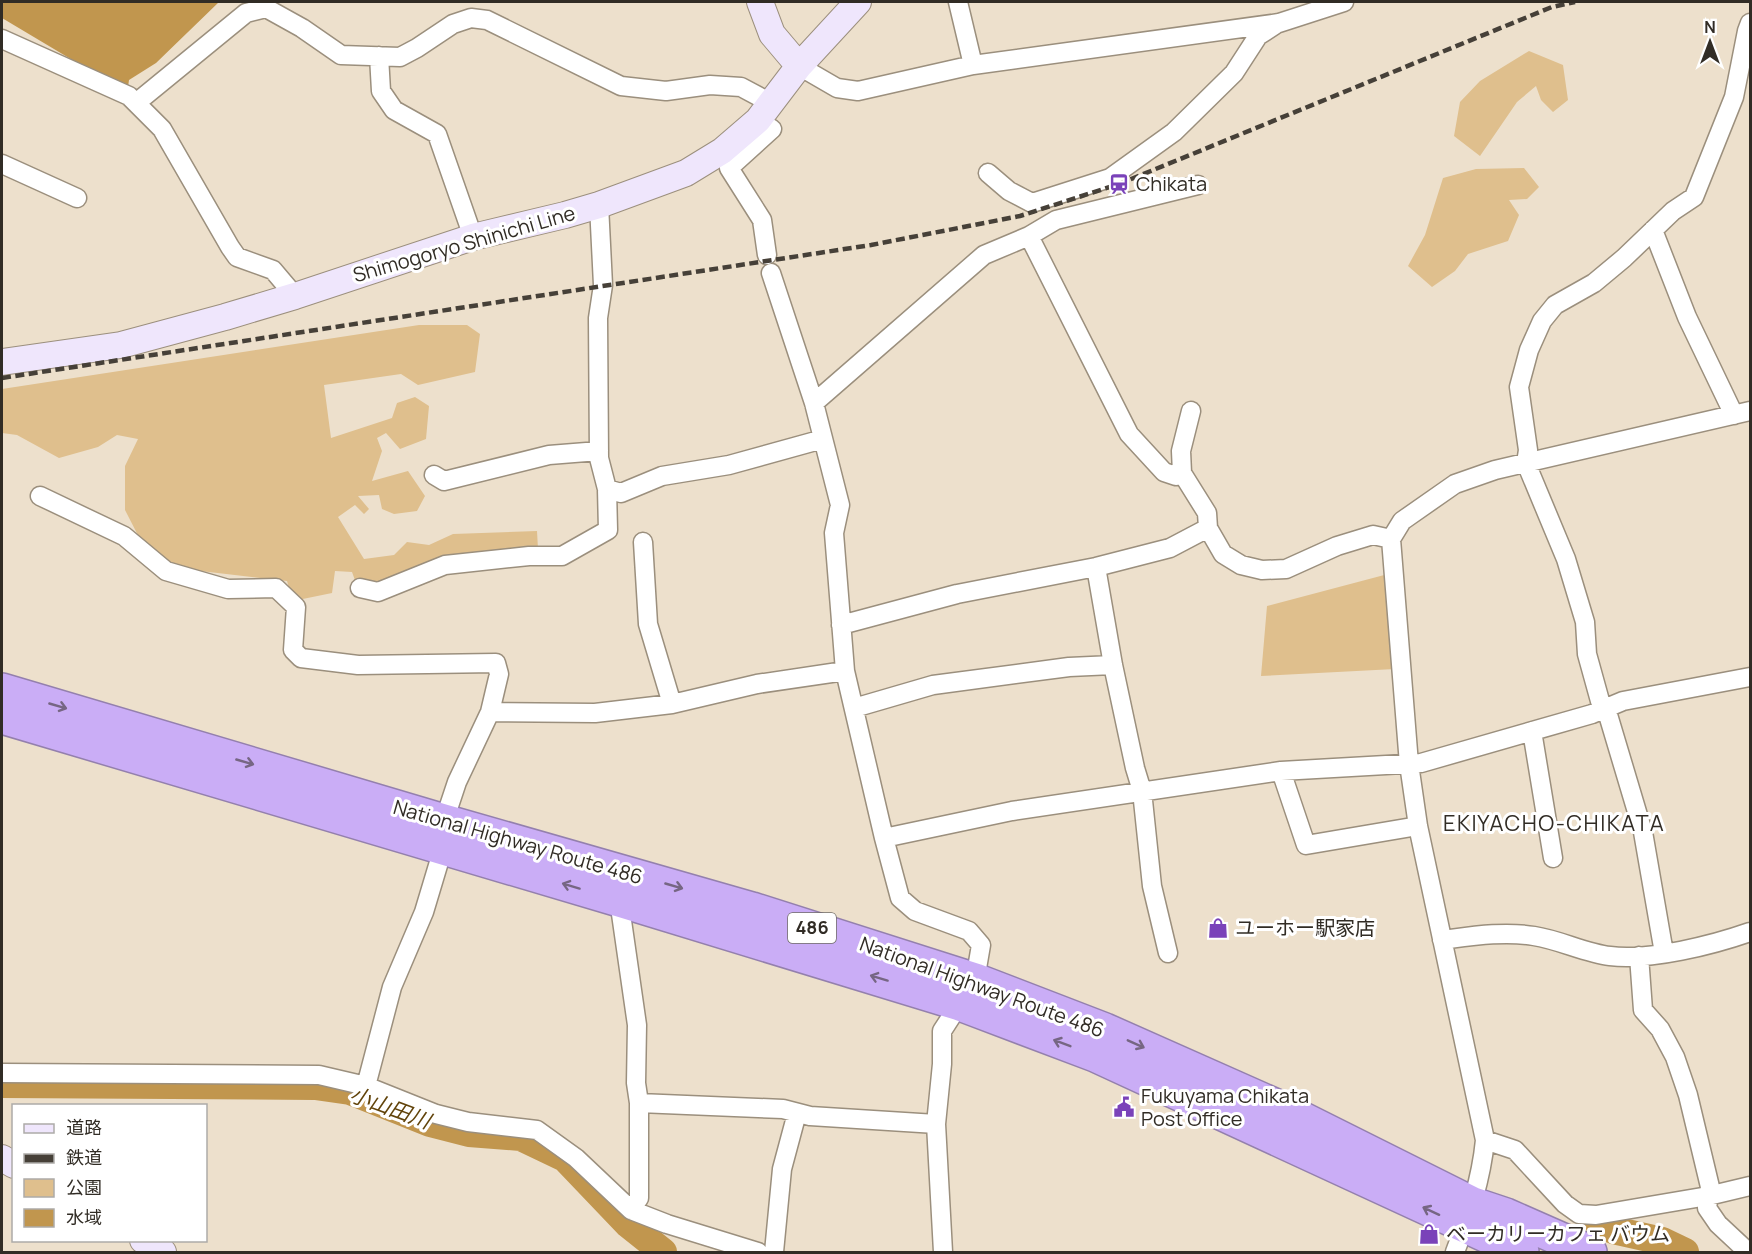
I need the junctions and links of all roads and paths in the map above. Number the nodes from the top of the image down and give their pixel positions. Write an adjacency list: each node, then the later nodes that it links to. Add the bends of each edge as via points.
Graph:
1 (760, 2): 10 (main road, via 772,34)
2 (858, 2): 10 (main road, Shimogoryo Shinichi Line)
3 (958, 2): 9 (street)
4 (1344, 2): 5 (street)
5 (1279, 23): 9 (street); 15 (street, via 1258,36 1234,73 1174,132)
6 (1750, 23): 20 (street, via 1734,97 1694,197)
7 (2, 39): 11 (street, via 129,96)
8 (379, 56): 11 (street, via 341,56 266,8 246,13); 12 (street, via 400,57 453,24 471,18 487,20 621,86 666,91 710,85 741,87); 22 (street, via 381,91 394,110 437,134)
9 (973, 65): 10 (street, via 858,91 837,88)
10 (799, 66): 12 (main road, Shimogoryo Shinichi Line)
11 (136, 103): 23 (street, via 162,129 237,257 273,270)
12 (764, 112): 18 (main road, Shimogoryo Shinichi Line, via 722,151 686,173); 25 (street, via 772,129 729,168 762,220 769,264)
13 (2, 164): 17 (street)
14 (988, 173): 15 (street, via 1008,191 1032,203)
15 (1110, 178): 19 (street)
16 (1198, 185): 19 (street)
17 (77, 198)
18 (599, 205): 22 (main road, Shimogoryo Shinichi Line); 29 (street, via 603,285 598,318)
19 (1102, 210): 21 (street, via 1056,220)
20 (1653, 230): 27 (street, via 1687,317); 30 (street, via 1594,283 1555,304 1542,321 1519,387 1528,450)
21 (1029, 236): 25 (street, via 984,255); 31 (street, via 1129,434 1164,472 1176,476)
22 (473, 237): 23 (main road, Shimogoryo Shinichi Line)
23 (295, 297): 24 (main road, Shimogoryo Shinichi Line, via 121,345)
24 (2, 362)
25 (814, 403): 28 (street)
26 (1191, 411): 31 (street, via 1181,451)
27 (1742, 413): 30 (street)
28 (823, 440): 33 (street, via 729,465 662,476 621,492); 40 (street, via 840,505 834,533)
29 (599, 451): 32 (street, via 549,455 444,481); 33 (street)
30 (1526, 463): 36 (street, via 1455,484 1402,521); 47 (street, via 1566,559 1585,622 1587,654 1600,701)
31 (1182, 473): 35 (street, via 1207,513)
32 (434, 475)
33 (607, 489): 39 (street, via 608,530 562,556 445,565 378,592)
34 (40, 496): 48 (street, via 124,536 166,571 228,589 276,588 296,607 293,650 301,658 358,665 496,663 499,674)
35 (1208, 528): 36 (street, via 1222,554 1241,565 1262,570 1286,569 1373,535); 38 (street, via 1170,548)
36 (1391, 539): 51 (street)
37 (643, 542): 45 (street, via 648,624)
38 (1096, 567): 40 (street, via 957,594); 41 (street)
39 (360, 588)
40 (840, 625): 42 (street)
41 (1113, 665): 46 (street, via 933,685); 53 (street)
42 (845, 671): 45 (street, via 758,684); 46 (street)
43 (1750, 677): 47 (street, via 1623,701)
44 (2, 690): 55 (highway, National Highway Route 486 / 486, one-way to 55)
45 (672, 704): 48 (street, via 595,714)
46 (854, 708): 56 (street)
47 (1606, 708): 50 (street); 62 (street, via 1643,831)
48 (490, 712): 55 (street, via 457,782)
49 (2, 717): 55 (highway, National Highway Route 486 / 486)
50 (1532, 731): 51 (street); 57 (street)
51 (1409, 764): 52 (street); 54 (street)
52 (1281, 771): 53 (street); 54 (street, via 1306,845)
53 (1142, 791): 56 (street, via 1012,811); 61 (street, via 1152,886)
54 (1418, 826): 60 (street)
55 (443, 834): 58 (highway, National Highway Route 486 / 486, one-way to 55); 64 (highway, National Highway Route 486 / 486, one-way to 64, via 752,909); 66 (street, via 424,912 392,987)
56 (884, 838): 64 (street, via 900,898 915,911 969,931 981,945)
57 (1553, 858)
58 (619, 900): 64 (highway, National Highway Route 486 / 486, one-way to 58); 67 (street, via 637,1025)
59 (1750, 932): 62 (street)
60 (1442, 940): 63 (street, via 1484,934 1535,936 1610,956); 70 (street)
61 (1168, 953)
62 (1664, 953): 63 (street)
63 (1639, 956): 72 (street, via 1643,1010 1660,1029 1675,1057 1710,1187)
64 (967, 992): 69 (street, via 942,1031); 74 (highway, National Highway Route 486 / 486, via 1105,1030 1272,1105)
65 (2, 1073): 66 (street, via 319,1075)
66 (366, 1086): 73 (street, via 436,1114 537,1130 576,1158)
67 (639, 1103): 68 (street, via 783,1109); 73 (street, via 639,1198)
68 (797, 1113): 69 (street); 78 (street, via 782,1169)
69 (936, 1124): 79 (street)
70 (1485, 1140): 72 (street, via 1515,1150 1579,1214 1596,1215); 74 (street)
71 (1750, 1186): 72 (street)
72 (1708, 1196): 82 (street, via 1707,1208 1718,1224)
73 (631, 1209): 77 (street)
74 (1464, 1228): 80 (highway, National Highway Route 486 / 486); 81 (highway, National Highway Route 486 / 486, via 1506,1215)
75 (146, 1242): 76 (main road)
76 (163, 1252)
77 (758, 1252)
78 (774, 1252)
79 (943, 1252)
80 (1522, 1252)
81 (1590, 1252)
82 (1748, 1252)

